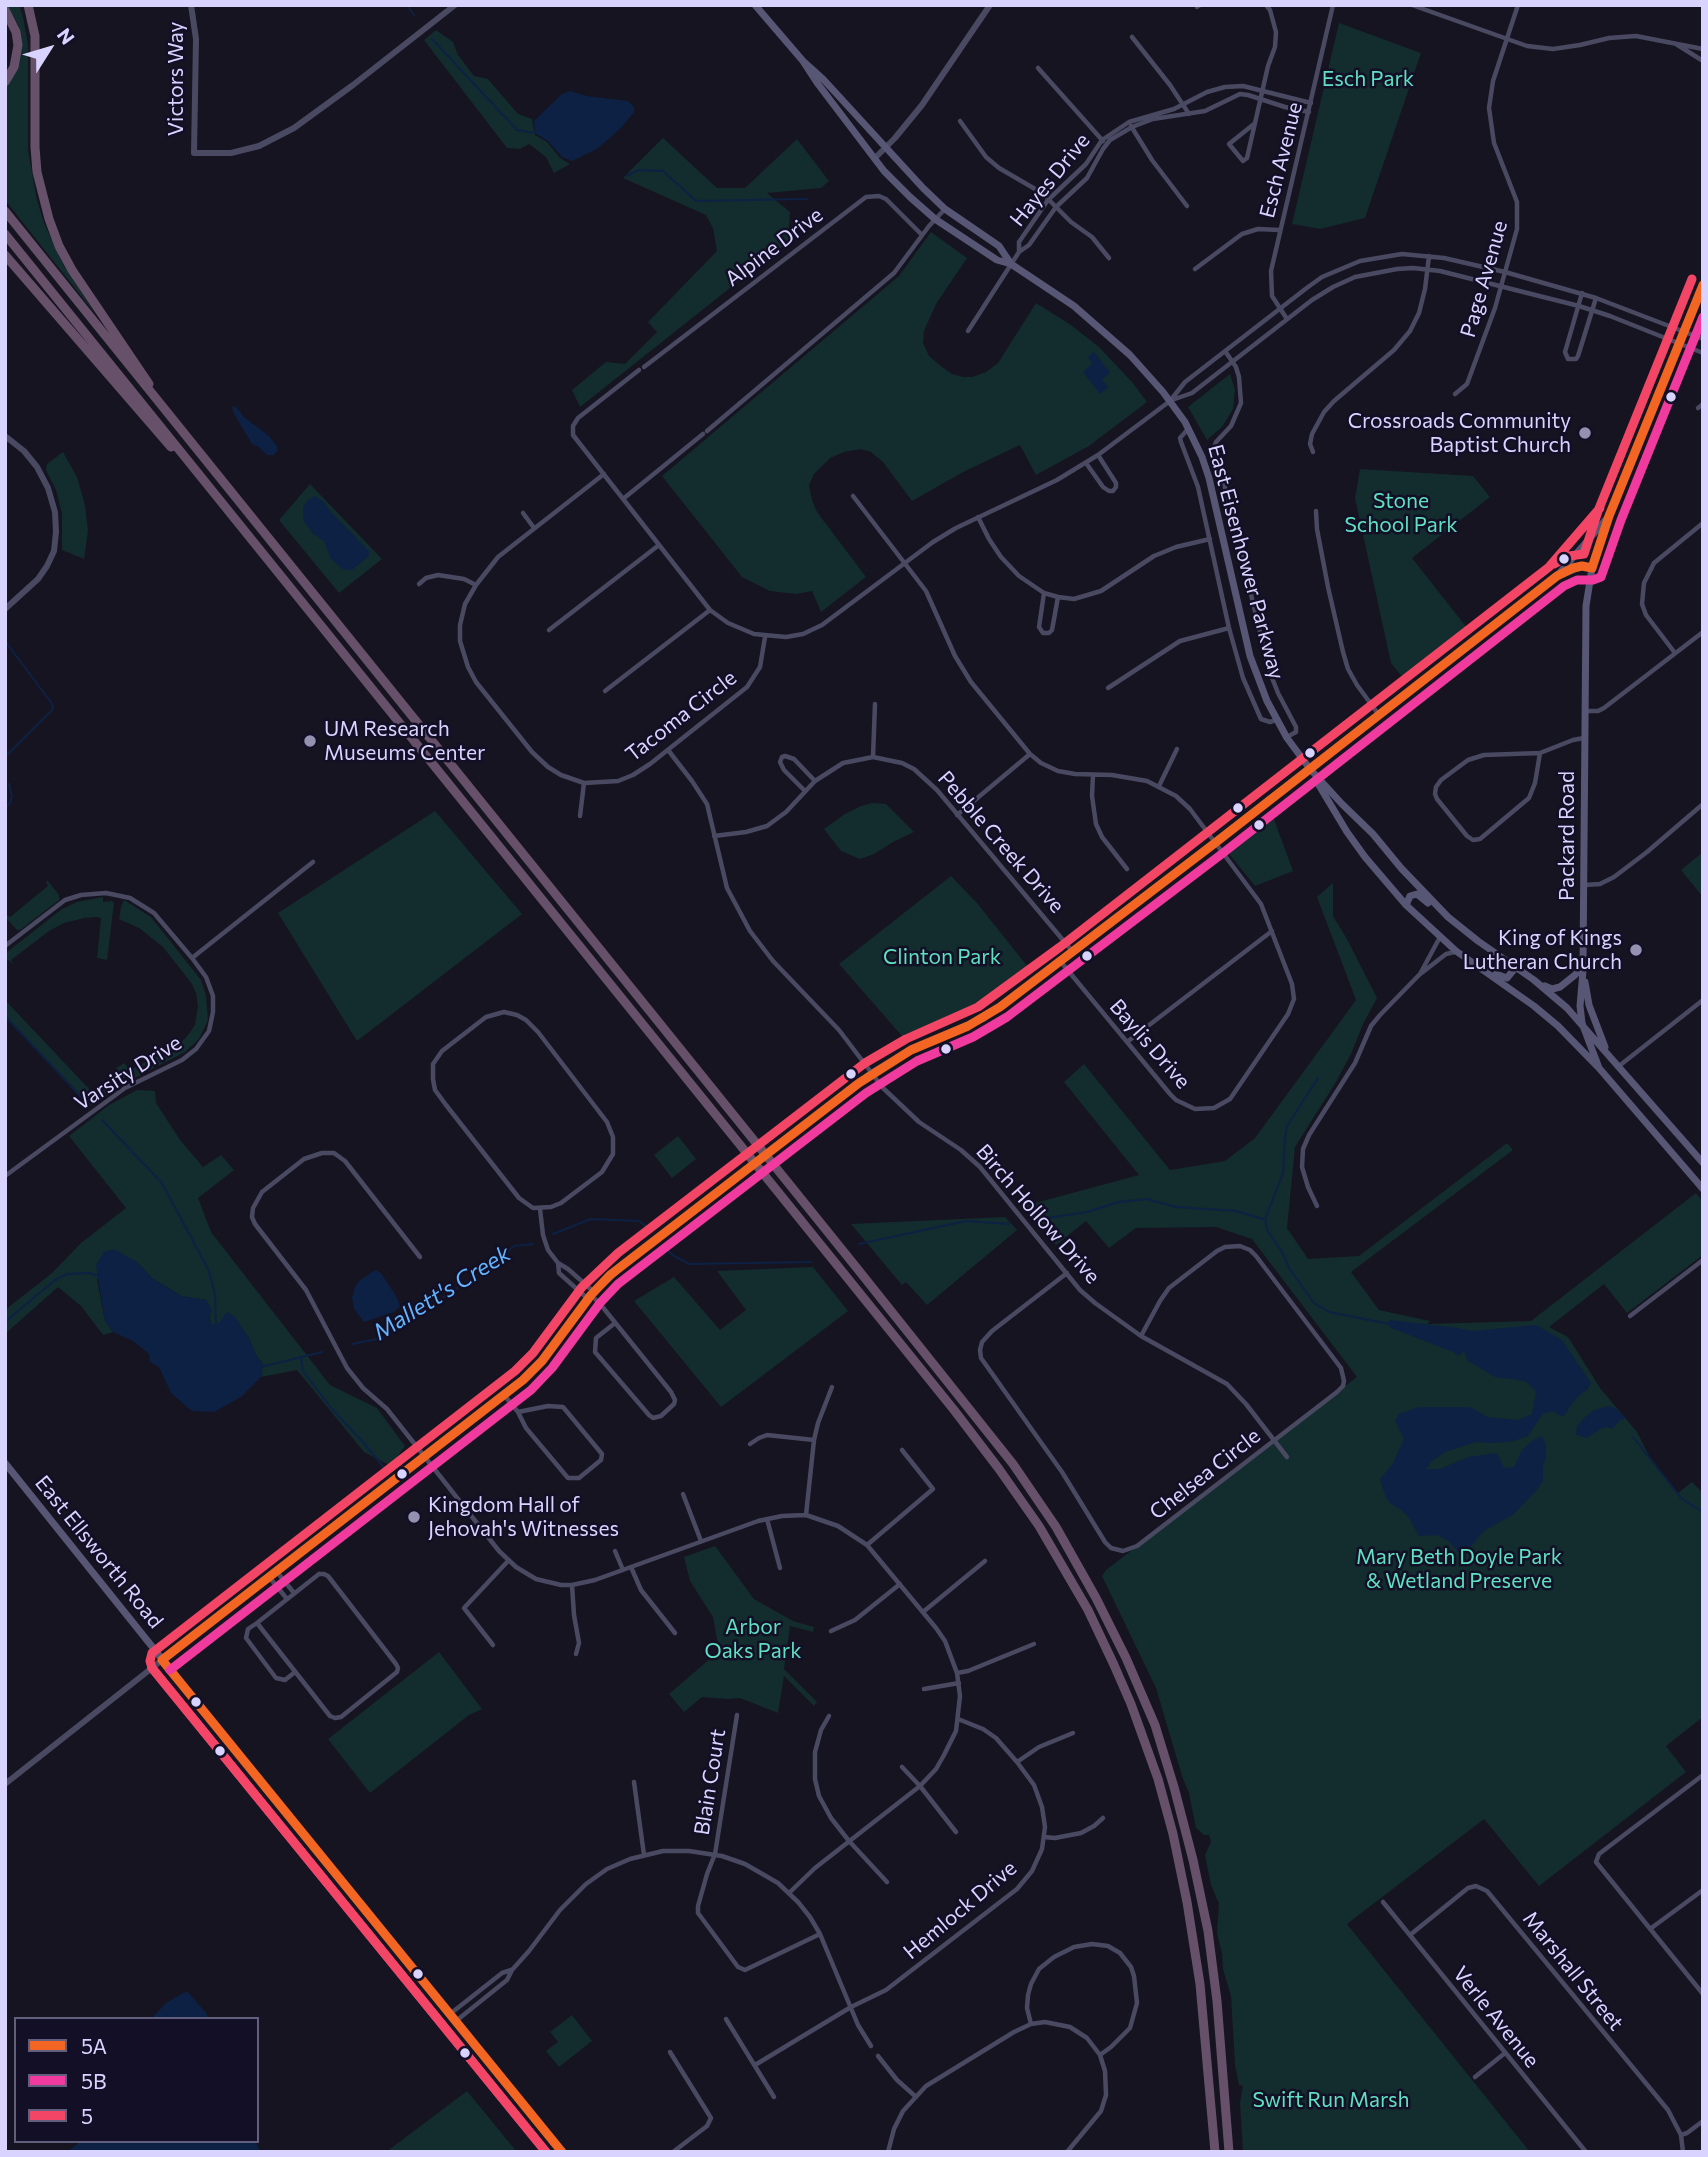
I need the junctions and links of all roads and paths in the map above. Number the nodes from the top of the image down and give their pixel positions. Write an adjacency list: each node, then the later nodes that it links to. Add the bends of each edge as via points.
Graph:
1 (28, 5): 65 (highway, via 35,36 37,172 49,219 72,270)
2 (191, 5): 3 (street, Victors Way, via 196,39 194,153 231,153 286,133)
3 (455, 5)
4 (990, 5): 29 (street, via 922,105)
5 (1266, 5): 19 (street, via 1276,32)
6 (1333, 5): 21 (street, Esch Avenue)
7 (1412, 5): 12 (street)
8 (1518, 5): 12 (street, Page Avenue)
9 (755, 6): 15 (main road, East Eisenhower Parkway)
10 (5, 10): 18 (highway, via 18,45 14,67)
11 (1132, 37): 22 (street)
12 (1506, 40): 13 (street, via 1553,49 1636,36); 47 (street, Page Avenue, via 1489,108 1494,144 1517,202 1517,229)
13 (1675, 44): 14 (street); 16 (street)
14 (1703, 48)
15 (803, 61): 29 (main road, East Eisenhower Parkway); 30 (main road, East Eisenhower Parkway)
16 (1703, 61)
17 (1038, 68): 28 (street)
18 (5, 82)
19 (1261, 91): 20 (street); 21 (street, Hayes Drive); 22 (street, Hayes Drive, via 1243,86 1216,88)
20 (1260, 99): 23 (street, Hayes Drive); 24 (street, Hayes Drive, via 1240,94); 26 (street)
21 (1311, 103): 23 (street, Esch Avenue)
22 (1184, 105): 24 (street); 27 (street, Hayes Drive)
23 (1309, 112): 37 (street, Esch Avenue)
24 (1189, 114): 27 (street, Hayes Drive)
25 (960, 121): 31 (street, via 986,157)
26 (1254, 124): 26 (street, via 1247,158 1243,161 1228,144)
27 (1130, 125): 28 (street, Hayes Drive); 32 (street)
28 (1104, 142): 31 (street, Hayes Drive); 33 (street, Hayes Drive, via 1087,178)
29 (885, 148): 30 (street); 34 (main road, East Eisenhower Parkway)
30 (875, 158): 36 (main road, East Eisenhower Parkway)
31 (1048, 200): 33 (street); 40 (street, Hayes Drive, via 1019,242)
32 (1187, 206)
33 (1056, 207): 40 (street, Hayes Drive); 43 (street)
34 (945, 209): 36 (street); 44 (main road, East Eisenhower Parkway, via 999,246)
35 (5, 211): 65 (highway)
36 (935, 219): 39 (street); 44 (main road, East Eisenhower Parkway, via 996,260)
37 (1279, 230): 45 (street, via 1242,234); 53 (street, Esch Avenue, via 1270,287)
38 (5, 234): 71 (highway)
39 (922, 235): 72 (street, Alpine Drive, via 886,200 866,197 578,418 573,435); 74 (street, via 894,273)
40 (1019, 252): 44 (street, Hayes Drive)
41 (5, 255): 71 (highway, via 163,440)
42 (1429, 256): 46 (street); 47 (street); 53 (street, via 1402,254 1360,261 1322,277)
43 (1109, 258)
44 (1011, 264): 56 (street, Hayes Drive); 64 (main road, East Eisenhower Parkway, via 1101,327)
45 (1195, 269)
46 (1428, 269): 49 (street); 55 (street, via 1355,277); 68 (street, via 1419,313 1410,331 1324,412 1312,434)
47 (1505, 272): 49 (street, Page Avenue); 50 (street)
48 (1703, 284): 57 (main road)
49 (1501, 286): 52 (street); 63 (street, Page Avenue, via 1467,384)
50 (1583, 293): 51 (street); 52 (street)
51 (1596, 298): 54 (street); 57 (street)
52 (1578, 306): 54 (street); 54 (street, via 1565,352 1568,359 1578,356)
53 (1279, 309): 55 (street, Esch Avenue); 60 (street)
54 (1592, 310): 59 (street)
55 (1287, 319): 62 (street)
56 (968, 331)
57 (1684, 331): 58 (street); 59 (main road)
58 (1703, 340)
59 (1679, 344): 61 (street); 77 (main road)
60 (1224, 351): 62 (street); 64 (street, via 1185,382)
61 (1703, 354)
62 (1232, 362): 64 (street, via 1192,393); 103 (street, via 1241,383 1241,403 1214,448 1269,670 1296,727)
63 (1455, 394)
64 (1170, 401): 66 (main road, East Eisenhower Parkway); 69 (street)
65 (164, 410): 245 (highway, via 900,1322 1013,1464 1056,1527 1126,1658 1174,1787 1208,1931)
66 (1188, 429): 81 (street, via 1181,442); 102 (main road, East Eisenhower Parkway, via 1209,478 1256,677)
67 (5, 436): 90 (street, via 24,451 48,488 56,532 47,566)
68 (1313, 452)
69 (1098, 455): 70 (street); 70 (street, via 1116,483 1113,491 1106,490)
70 (1086, 463): 78 (street)
71 (191, 464): 244 (highway, via 954,1410 1067,1572 1131,1704 1170,1824 1200,1984)
72 (604, 474): 74 (street); 80 (street, Tacoma Circle)
73 (853, 496): 83 (street)
74 (623, 499): 82 (street)
75 (1316, 511): 101 (street, via 1348,669)
76 (523, 513): 80 (street)
77 (1609, 516): 84 (main road, Packard Road); 85 (main road)
78 (978, 517): 83 (street); 88 (street, via 1001,557)
79 (1703, 523): 96 (street, via 1654,563 1644,583 1646,615)
80 (534, 528): 87 (street, Tacoma Circle, via 498,558)
81 (1210, 539): 89 (street, via 1154,556 1101,592 1074,599); 92 (street)
82 (659, 545): 91 (street); 93 (street)
83 (905, 563): 95 (street, via 822,625 803,634); 108 (street, via 932,602 962,669)
84 (1592, 568): 85 (main road, via 1573,568); 100 (main road, Packard Road, via 1586,606)
85 (1557, 576): 101 (main road)
86 (419, 584): 87 (street, via 438,575)
87 (476, 585): 113 (street, Tacoma Circle, via 460,625 460,641 476,682 533,752 554,771)
88 (1044, 593): 89 (street); 89 (street, via 1038,627 1043,633 1052,630)
89 (1058, 597)
90 (5, 609)
91 (710, 610): 95 (street, via 728,623); 98 (street)
92 (1229, 628): 97 (street, via 1180,641); 102 (street, via 1258,715 1265,722)
93 (549, 630)
94 (1703, 632): 96 (street)
95 (765, 637): 106 (street, Tacoma Circle, via 760,667 747,687)
96 (1675, 653): 100 (street, via 1604,708)
97 (1108, 688)
98 (605, 691)
99 (875, 704): 109 (street)
100 (1585, 711): 104 (main road, Packard Road)
101 (1379, 715): 110 (main road)
102 (1276, 720): 103 (main road, East Eisenhower Parkway)
103 (1287, 737): 110 (main road, East Eisenhower Parkway)
104 (1585, 738): 107 (street); 123 (main road, Packard Road)
105 (1177, 749): 114 (street)
106 (668, 750): 113 (street, Tacoma Circle, via 618,781); 119 (street, Birch Hollow Drive, via 704,798)
107 (1540, 753): 107 (street, via 1468,760 1441,780 1435,794 1466,835 1480,839 1529,798)
108 (1030, 754): 111 (street, via 1058,771); 117 (street)
109 (873, 757): 112 (street, Pebble Creek Drive, via 842,763); 117 (street, Pebble Creek Drive, via 914,769)
110 (1310, 769): 120 (main road); 124 (main road, East Eisenhower Parkway, via 1347,832); 125 (main road, East Eisenhower Parkway)
111 (1093, 775): 114 (street, via 1133,778); 122 (street, via 1096,824)
112 (815, 780): 115 (street, Pebble Creek Drive); 115 (street, via 794,759 782,757 784,770)
113 (584, 783): 118 (street)
114 (1159, 786): 120 (street, Baylis Drive, via 1190,809)
115 (805, 790): 119 (street, Pebble Creek Drive, via 767,826)
116 (1703, 804): 123 (street, via 1607,882)
117 (957, 815): 130 (street, Pebble Creek Drive)
118 (580, 816)
119 (714, 836): 144 (street, Birch Hollow Drive, via 727,888 750,931)
120 (1215, 843): 126 (street, Baylis Drive, via 1254,893); 130 (main road)
121 (313, 862): 131 (street)
122 (1126, 869)
123 (1584, 885): 135 (main road, Packard Road)
124 (1406, 905): 125 (main road, via 1410,896 1417,894); 127 (main road, East Eisenhower Parkway)
125 (1448, 917): 134 (main road, East Eisenhower Parkway)
126 (1272, 931): 140 (street); 140 (street, Baylis Drive, via 1294,999 1230,1099 1207,1110 1187,1107 1175,1100)
127 (1440, 937): 129 (main road, East Eisenhower Parkway); 136 (street)
128 (5, 947): 131 (street, Varsity Drive, via 65,900 106,893 130,898 154,913)
129 (1456, 951): 133 (main road, East Eisenhower Parkway); 136 (street)
130 (1073, 952): 132 (main road)
131 (192, 958): 147 (street, Varsity Drive, via 213,996 209,1031 202,1042 182,1060 94,1109)
132 (1060, 962): 140 (street, Baylis Drive); 144 (main road, via 984,1018)
133 (1476, 966): 134 (main road, via 1503,978); 143 (main road, East Eisenhower Parkway, via 1534,1006)
134 (1516, 967): 137 (main road, East Eisenhower Parkway)
135 (1583, 968): 137 (main road, via 1560,987); 139 (main road, Packard Road); 141 (main road, via 1588,1004)
136 (1419, 975): 150 (street, via 1371,1027 1355,1063 1309,1135 1302,1167)
137 (1541, 985): 139 (main road, East Eisenhower Parkway)
138 (1703, 1000): 142 (street)
139 (1582, 1023): 141 (main road, East Eisenhower Parkway); 143 (main road, Packard Road)
140 (1127, 1042)
141 (1608, 1054): 142 (main road)
142 (1619, 1066): 146 (main road)
143 (1599, 1068): 145 (main road, Packard Road)
144 (872, 1073): 155 (street, Birch Hollow Drive, via 904,1109 980,1167); 156 (main road, via 625,1263)
145 (1664, 1143): 148 (main road); 149 (main road, Packard Road)
146 (1703, 1163)
147 (5, 1176)
148 (1703, 1180)
149 (1703, 1189)
150 (1317, 1206)
151 (540, 1209): 151 (street, via 519,1198 435,1090 433,1065 442,1051 495,1013 517,1015 538,1032 607,1122 613,1137 613,1154 601,1172 561,1203); 154 (street, via 542,1235)
152 (420, 1256): 168 (street, via 334,1153 304,1160 262,1192 253,1208 255,1224 306,1290 347,1368 387,1409)
153 (1703, 1260): 157 (street)
154 (558, 1264): 156 (street); 156 (street, via 561,1276)
155 (1067, 1273): 159 (street, Birch Hollow Drive, via 1080,1290); 164 (street, Chelsea Circle, via 986,1337 981,1358 1111,1548 1124,1551 1137,1546)
156 (591, 1295): 158 (street); 161 (main road, via 542,1361)
157 (1630, 1316)
158 (615, 1323): 158 (street, via 596,1338 595,1352 645,1412 653,1418 661,1416 674,1404 674,1396)
159 (1141, 1336): 164 (street, Birch Hollow Drive, via 1227,1384); 164 (street, Chelsea Circle, via 1164,1293 1183,1276 1225,1247 1250,1250 1345,1375 1337,1392)
160 (832, 1387): 163 (street)
161 (504, 1395): 162 (street); 168 (main road)
162 (518, 1412): 162 (street, via 568,1478 579,1478 601,1460 602,1454 563,1407)
163 (814, 1440): 165 (street, via 767,1436); 171 (street)
164 (1274, 1441): 167 (street, Birch Hollow Drive)
165 (750, 1444)
166 (902, 1450): 174 (street, via 933,1489)
167 (1287, 1457)
168 (424, 1458): 176 (street); 181 (main road)
169 (5, 1463): 194 (main road, East Ellsworth Road)
170 (683, 1494): 173 (street)
171 (806, 1515): 172 (street); 174 (street, via 838,1526)
172 (767, 1519): 173 (street); 179 (street)
173 (701, 1541): 178 (street)
174 (867, 1545): 183 (street)
175 (615, 1551): 180 (street)
176 (508, 1561): 184 (street, via 536,1580); 192 (street, via 464,1608)
177 (985, 1562): 187 (street)
178 (631, 1567): 180 (street); 190 (street, via 641,1590)
179 (780, 1568)
180 (623, 1570): 184 (street)
181 (277, 1572): 182 (main road); 185 (street)
182 (270, 1578): 186 (street); 194 (main road)
183 (900, 1584): 187 (street); 189 (street, via 855,1620)
184 (572, 1585): 193 (street, via 579,1643)
185 (293, 1593): 186 (street); 195 (street, via 319,1574 328,1576 398,1668 335,1718)
186 (287, 1599): 188 (street)
187 (923, 1612): 196 (street, via 944,1641)
188 (257, 1623): 195 (street); 195 (street, via 248,1629 246,1638 276,1678 285,1680)
189 (831, 1631)
190 (675, 1633)
191 (1034, 1644): 196 (street)
192 (493, 1645)
193 (576, 1654)
194 (162, 1660): 207 (street); 225 (main road, East Ellsworth Road)
195 (295, 1672)
196 (957, 1673): 197 (street)
197 (959, 1684): 198 (street); 201 (street)
198 (924, 1689)
199 (737, 1715): 213 (street, Blain Court)
200 (829, 1716): 212 (street, via 815,1752 815,1779 824,1808)
201 (958, 1719): 203 (street, Hemlock Drive, via 996,1738); 208 (street, via 944,1755)
202 (1073, 1733): 203 (street)
203 (1017, 1762): 211 (street, Hemlock Drive, via 1039,1796)
204 (902, 1767): 208 (street)
205 (1703, 1775): 219 (street, via 1599,1854 1596,1862)
206 (634, 1782): 214 (street)
207 (5, 1784)
208 (920, 1786): 210 (street); 212 (street)
209 (1103, 1818): 211 (street, via 1073,1835)
210 (956, 1832)
211 (1044, 1837): 224 (street, Hemlock Drive, via 1038,1861 1017,1889 901,1980)
212 (849, 1841): 215 (street); 217 (street)
213 (715, 1854): 214 (street, via 676,1850); 217 (street, via 758,1870); 220 (street, Blain Court, via 698,1913 741,1969 750,1969)
214 (645, 1855): 222 (street, via 607,1869 577,1891)
215 (887, 1882)
216 (1703, 1890): 219 (street)
217 (789, 1893): 220 (street)
218 (1382, 1902): 221 (street, Verle Avenue)
219 (1650, 1929): 223 (street)
220 (820, 1934): 224 (street)
221 (1410, 1935): 231 (street, Verle Avenue); 239 (street, Marshall Street, via 1468,1888 1482,1887 1668,2110)
222 (512, 1970): 225 (street); 227 (street, via 507,1980)
223 (1703, 1994)
224 (851, 2007): 229 (street); 234 (street, Hemlock Drive)
225 (450, 2014): 227 (main road, East Ellsworth Road)
226 (726, 2019): 234 (street)
227 (456, 2021): 240 (main road, East Ellsworth Road)
228 (1031, 2024): 232 (street, via 1070,2027); 232 (street, via 1028,1995 1039,1969 1074,1947 1108,1946 1131,1967 1137,2003 1130,2028); 236 (street, via 946,2072)
229 (871, 2046)
230 (670, 2052): 241 (street, via 711,2117 709,2124)
231 (1505, 2053): 235 (street); 246 (street, Verle Avenue)
232 (1100, 2054): 243 (street, via 1106,2082 1104,2103)
233 (878, 2056): 236 (street)
234 (755, 2065): 237 (street)
235 (1475, 2077)
236 (915, 2096): 242 (street, via 899,2119)
237 (774, 2097)
238 (1703, 2121): 239 (street)
239 (1681, 2135): 247 (street, Marshall Street)
240 (562, 2152)
241 (673, 2152)
242 (888, 2152)
243 (1067, 2152)
244 (1215, 2152)
245 (1229, 2152)
246 (1586, 2152)
247 (1683, 2152)

